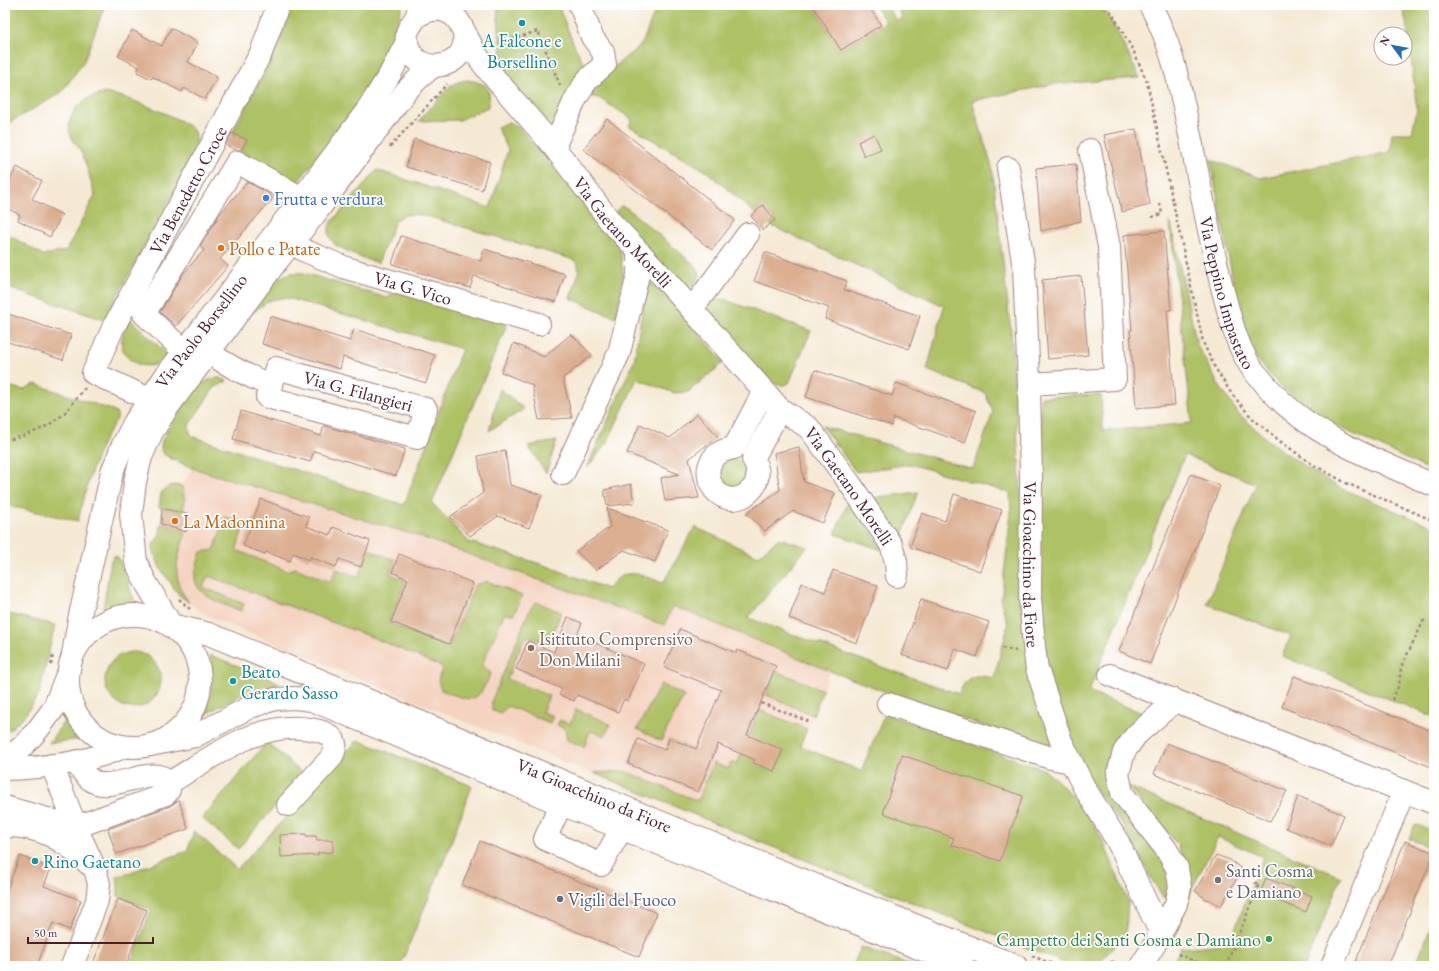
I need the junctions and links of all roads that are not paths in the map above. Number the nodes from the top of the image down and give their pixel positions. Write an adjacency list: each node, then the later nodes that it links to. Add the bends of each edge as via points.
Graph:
1 (278, 5): 23 (street, Via Benedetto Croce, via 261,53 112,328 89,380)
2 (580, 5): 9 (street, via 592,37 603,52 605,64 594,74 575,100)
3 (1150, 5): 26 (street, Via Peppino Impastato, via 1172,52 1218,269 1234,334 1248,363 1273,394 1308,423 1361,453)
4 (417, 11): 5 (street, via 443,10); 6 (street, via 409,28)
5 (458, 18): 7 (street, Via Gaetano Morelli, via 476,54); 8 (street, via 464,38 463,48)
6 (407, 42): 8 (street, via 410,51 423,64); 12 (street, Via Paolo Borsellino, via 368,108)
7 (487, 69): 8 (street, via 465,63); 9 (street, Via Gaetano Morelli)
8 (445, 70): 14 (street, Via Paolo Borsellino, via 419,78 406,91)
9 (554, 147): 15 (street, Via Gaetano Morelli, via 610,221)
10 (1090, 150): 20 (street, via 1109,247 1115,379)
11 (1008, 168): 20 (street, Via Gioacchino da Fiore, via 1024,268)
12 (302, 198): 18 (street, Via Paolo Borsellino); 18 (street, via 237,162 144,314)
13 (748, 234): 16 (street)
14 (292, 241): 17 (street, Via G. Vico, via 303,250 346,268); 19 (street, Via Paolo Borsellino)
15 (638, 252): 16 (street, Via Gaetano Morelli); 25 (street, via 638,275 619,353)
16 (692, 309): 22 (street, Via Gaetano Morelli)
17 (539, 324)
18 (184, 351): 23 (street, Via Paolo Borsellino)
19 (208, 352): 21 (street, via 229,366); 28 (street, Via Paolo Borsellino, via 152,432 141,457 135,482 131,514 136,562)
20 (1028, 384): 37 (street, Via Gioacchino da Fiore, via 1031,481 1030,598 1034,647 1040,676 1061,741)
21 (271, 385): 21 (street, Via G. Filangieri, via 266,397 417,438 426,409 276,368)
22 (764, 391): 24 (street, Via Gaetano Morelli); 24 (street, via 734,448 718,454 710,464 708,473 715,491 727,498 736,498 753,488 758,472 753,459)
23 (150, 399): 29 (street, Via Paolo Borsellino, via 128,435 112,472)
24 (780, 409): 27 (street, Via Gaetano Morelli, via 809,428 851,484 891,545)
25 (563, 474)
26 (1434, 485)
27 (897, 576)
28 (171, 625): 29 (street, via 158,618 130,614 102,622 80,642); 33 (street, via 181,633 195,654 199,666 200,692 190,716 182,726 162,741); 51 (street, Via Gioacchino da Fiore, via 209,634 691,835)
29 (71, 663): 34 (street, via 68,687 77,715 97,736); 35 (street, via 54,708 21,748)
30 (1110, 675): 31 (street)
31 (1175, 701): 41 (street); 50 (street, via 1136,735 1124,752 1118,774 1122,793 1166,849 1177,868 1180,887 1176,904)
32 (888, 704): 37 (street, via 1051,758)
33 (150, 745): 34 (street); 43 (street, Via Gioacchino da Fiore, via 194,736 250,707 275,699 312,700)
34 (124, 746): 36 (street, via 105,755)
35 (5, 759)
36 (75, 762): 38 (street); 40 (street, via 87,777 97,783 109,784 155,775)
37 (1072, 762): 50 (street, Via Gioacchino da Fiore, via 1084,787 1118,842)
38 (52, 765): 39 (street, via 30,769); 47 (street)
39 (5, 769)
40 (169, 783): 44 (street, via 225,749 275,729 300,728 327,734 335,743 331,758); 47 (street, via 166,794)
41 (1404, 792): 42 (street); 55 (street)
42 (1434, 803)
43 (561, 804): 48 (street, Via Gioacchino da Fiore); 48 (street, via 545,839 601,865)
44 (288, 805)
45 (5, 807): 47 (street)
46 (5, 826): 49 (street, via 34,829 53,836)
47 (76, 827): 49 (street)
48 (622, 828): 54 (street, Via Gioacchino da Fiore)
49 (95, 869): 53 (street, via 99,884 98,900)
50 (1161, 934): 52 (street)
51 (1023, 960)
52 (1143, 965)
53 (72, 966)
54 (963, 966)
55 (1332, 966)

